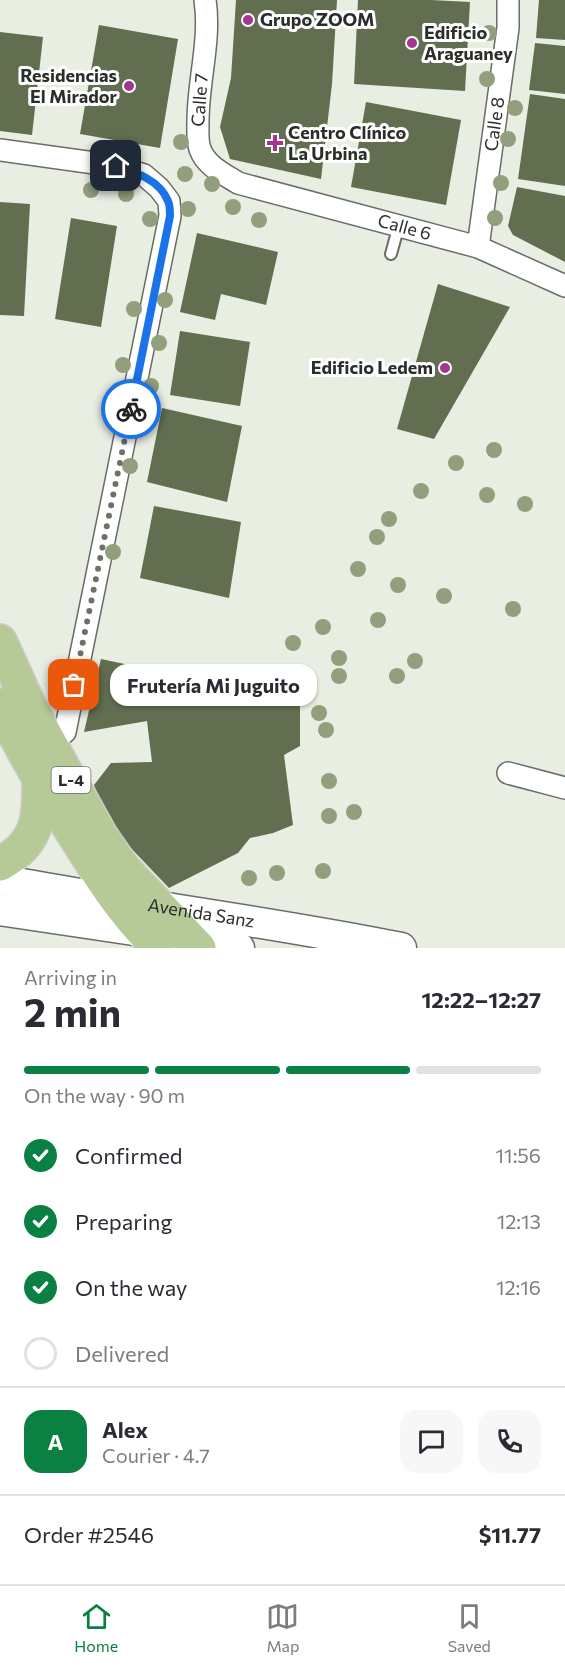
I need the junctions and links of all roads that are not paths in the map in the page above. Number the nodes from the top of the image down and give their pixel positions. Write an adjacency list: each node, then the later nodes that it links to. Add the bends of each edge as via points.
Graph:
1 (205, 0): 4 (street, Calle 7, via 198,112 200,149 218,171)
2 (508, 0): 6 (street, Calle 8, via 508,28)
3 (0, 150): 11 (street, via 116,166 144,175 168,201 170,216 65,732)
4 (238, 183): 5 (street, Calle 6)
5 (399, 225): 6 (street, Calle 6); 7 (lane)
6 (478, 247): 8 (street, Calle 6)
7 (391, 254)
8 (565, 286)
9 (0, 641): 11 (main road, L-4)
10 (0, 705): 11 (main road, L-4)
11 (32, 758): 14 (main road, via 39,806 31,838); 16 (main road, L-4); 18 (main road, L-4, via 101,836)
12 (508, 773): 13 (street)
13 (565, 788)
14 (0, 864)
15 (0, 880): 16 (street)
16 (115, 900): 18 (main road, L-4)
17 (0, 910): 18 (street, Avenida Sanz)
18 (170, 935): 19 (street, Avenida Sanz); 20 (street, Avenida Sanz, via 329,933)
19 (239, 948)
20 (401, 948)

